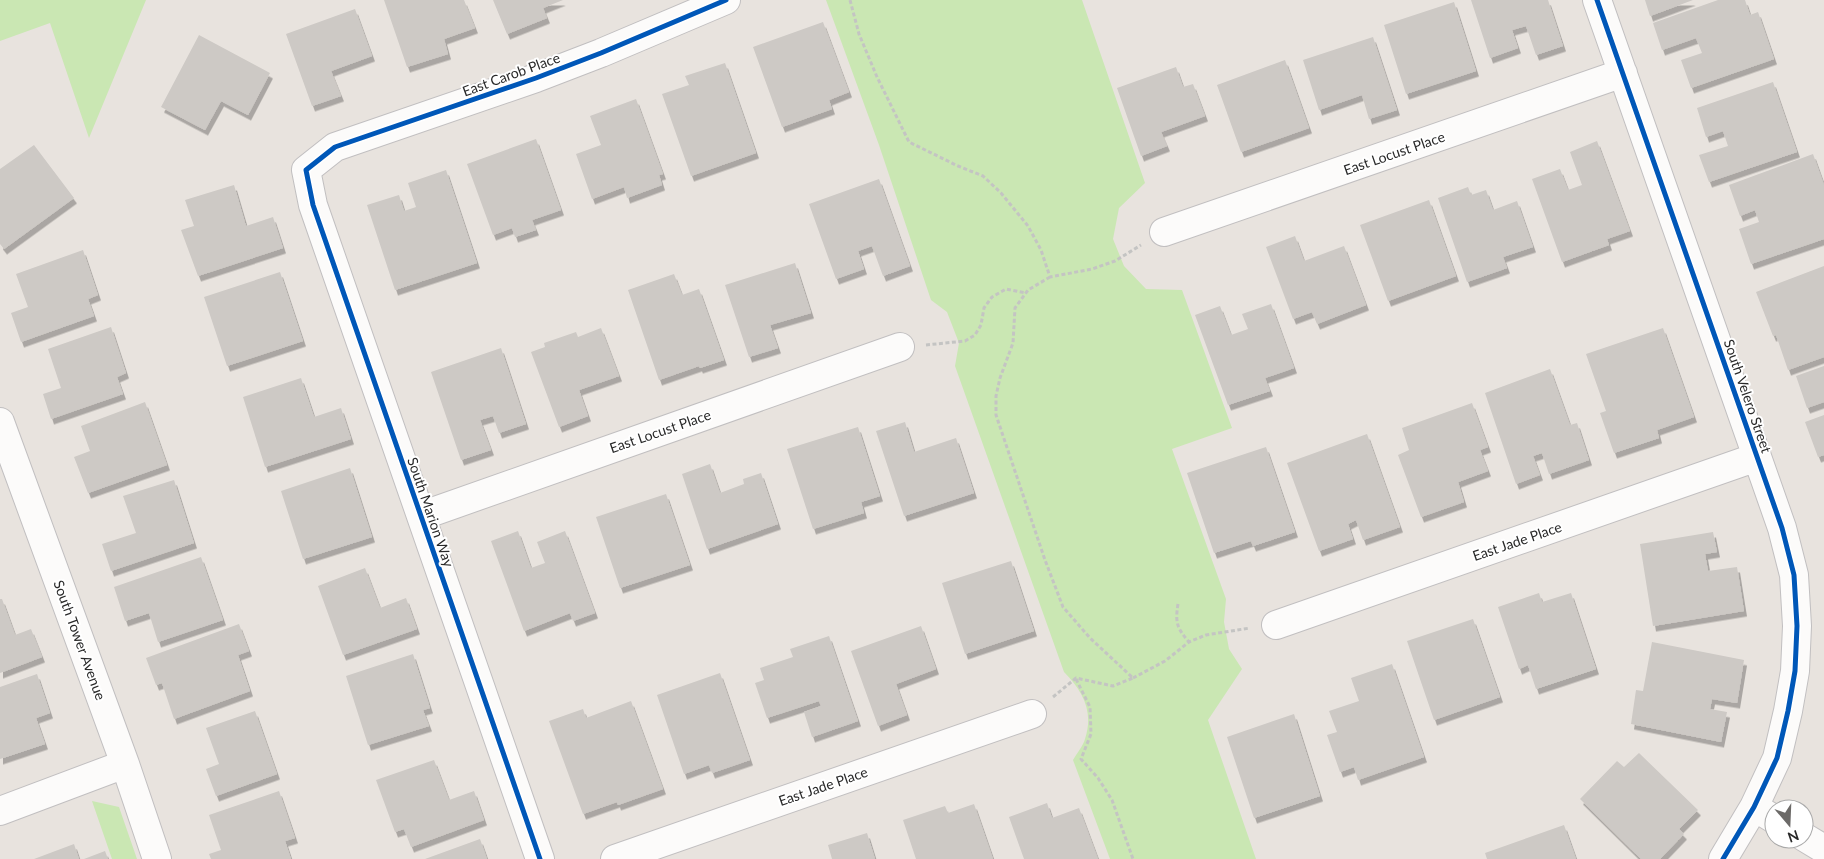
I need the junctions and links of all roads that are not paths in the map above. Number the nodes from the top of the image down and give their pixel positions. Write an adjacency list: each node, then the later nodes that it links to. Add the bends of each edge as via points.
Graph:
1 (726, 0): 4 (street, East Carob Place, via 536,78 335,147)
2 (1597, 0): 3 (street, South Velero Street)
3 (1623, 73): 5 (street, East Locust Place); 8 (street, South Velero Street)
4 (306, 170): 9 (street, South Marion Way, via 313,205)
5 (1164, 232)
6 (900, 346): 9 (street, East Locust Place)
7 (0, 422): 12 (street, South Tower Avenue)
8 (1757, 457): 10 (street, East Jade Place); 13 (street, South Velero Street, via 1782,528 1794,575 1797,626 1795,671)
9 (421, 516): 17 (street, South Marion Way)
10 (1276, 625)
11 (1032, 714): 18 (street, East Jade Place)
12 (125, 764): 14 (street); 16 (street, South Tower Avenue)
13 (1767, 799)
14 (0, 811)
15 (1764, 813): 19 (street, South Velero Street)
16 (157, 859)
17 (540, 859)
18 (615, 859)
19 (1723, 859)

